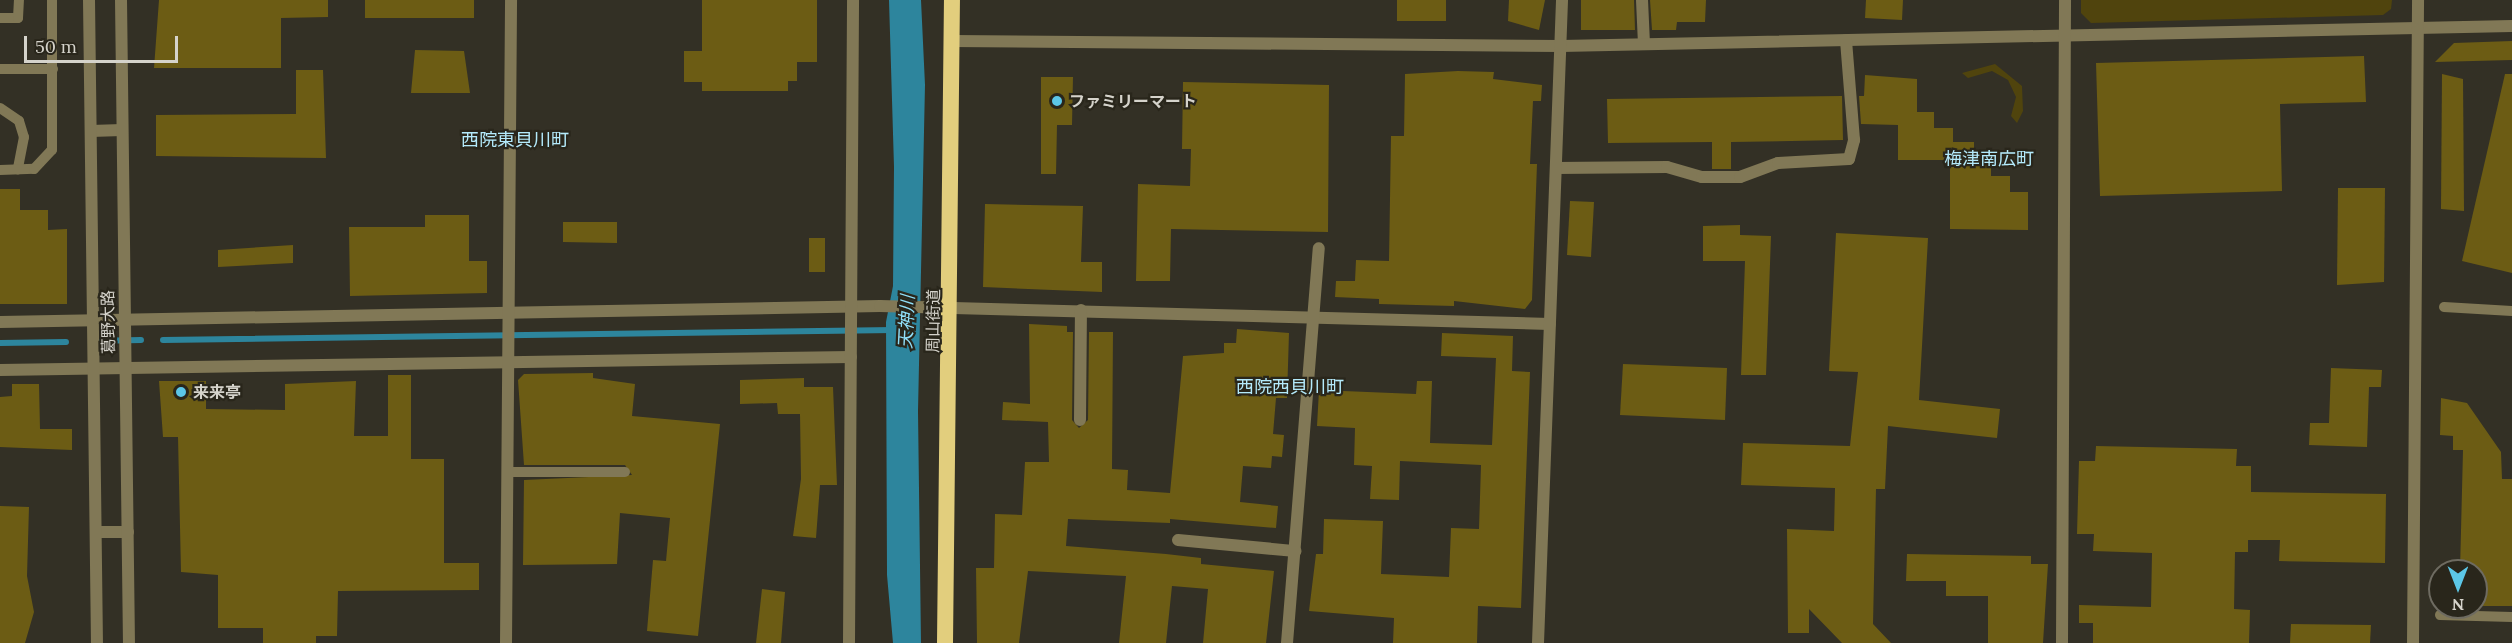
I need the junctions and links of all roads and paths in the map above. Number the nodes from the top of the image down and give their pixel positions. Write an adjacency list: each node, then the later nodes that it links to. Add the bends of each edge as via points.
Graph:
1 (19, 0): 12 (lane, via 18,18)
2 (52, 0): 21 (lane)
3 (89, 0): 24 (street, 葛野大路)
4 (121, 0): 23 (street, 葛野大路)
5 (511, 0): 34 (street)
6 (853, 0): 33 (street)
7 (952, 0): 17 (highway, 周山街道)
8 (1562, 0): 19 (street)
9 (1642, 0): 18 (street)
10 (2065, 0): 15 (street)
11 (2418, 0): 14 (street)
12 (0, 18)
13 (2512, 26): 14 (street)
14 (2418, 28): 15 (street); 62 (street)
15 (2064, 35): 16 (street); 61 (street)
16 (1846, 40): 18 (street); 25 (street, via 1854,140 1849,159 1778,163 1740,177 1701,177 1667,167)
17 (952, 41): 19 (street); 29 (highway, 周山街道)
18 (1644, 44): 19 (street)
19 (1561, 45): 25 (street)
20 (0, 69): 21 (lane)
21 (53, 69): 26 (lane, via 52,150 34,169)
22 (0, 108): 26 (lane, via 19,121 24,137)
23 (122, 130): 24 (street); 39 (street, 葛野大路)
24 (91, 131): 38 (street, 葛野大路)
25 (1556, 168): 37 (street)
26 (18, 169): 27 (lane)
27 (0, 170)
28 (1319, 248): 35 (street)
29 (951, 307): 31 (street); 33 (street, via 880,306); 58 (highway, 周山街道)
30 (2444, 307): 32 (lane)
31 (1081, 310): 35 (street); 45 (street)
32 (2512, 311)
33 (851, 312): 34 (street); 40 (street)
34 (509, 313): 39 (street); 42 (street)
35 (1313, 314): 37 (street); 51 (street)
36 (0, 322): 38 (street)
37 (1550, 324): 60 (street)
38 (93, 326): 39 (street); 43 (street, 葛野大路)
39 (125, 326): 41 (street, 葛野大路)
40 (851, 352): 42 (street); 57 (street)
41 (125, 362): 42 (street); 43 (street); 49 (street, 葛野大路)
42 (508, 362): 46 (street)
43 (94, 363): 44 (street); 48 (street, 葛野大路)
44 (0, 370)
45 (1080, 420)
46 (507, 472): 47 (lane); 56 (street)
47 (625, 472)
48 (96, 532): 49 (street); 54 (street, 葛野大路)
49 (128, 532): 55 (street, 葛野大路)
50 (1178, 540): 51 (street)
51 (1295, 551): 59 (street)
52 (2488, 616): 53 (lane)
53 (2512, 617)
54 (97, 643)
55 (129, 643)
56 (506, 643)
57 (849, 643)
58 (945, 643)
59 (1287, 643)
60 (1538, 643)
61 (2062, 643)
62 (2413, 643)

